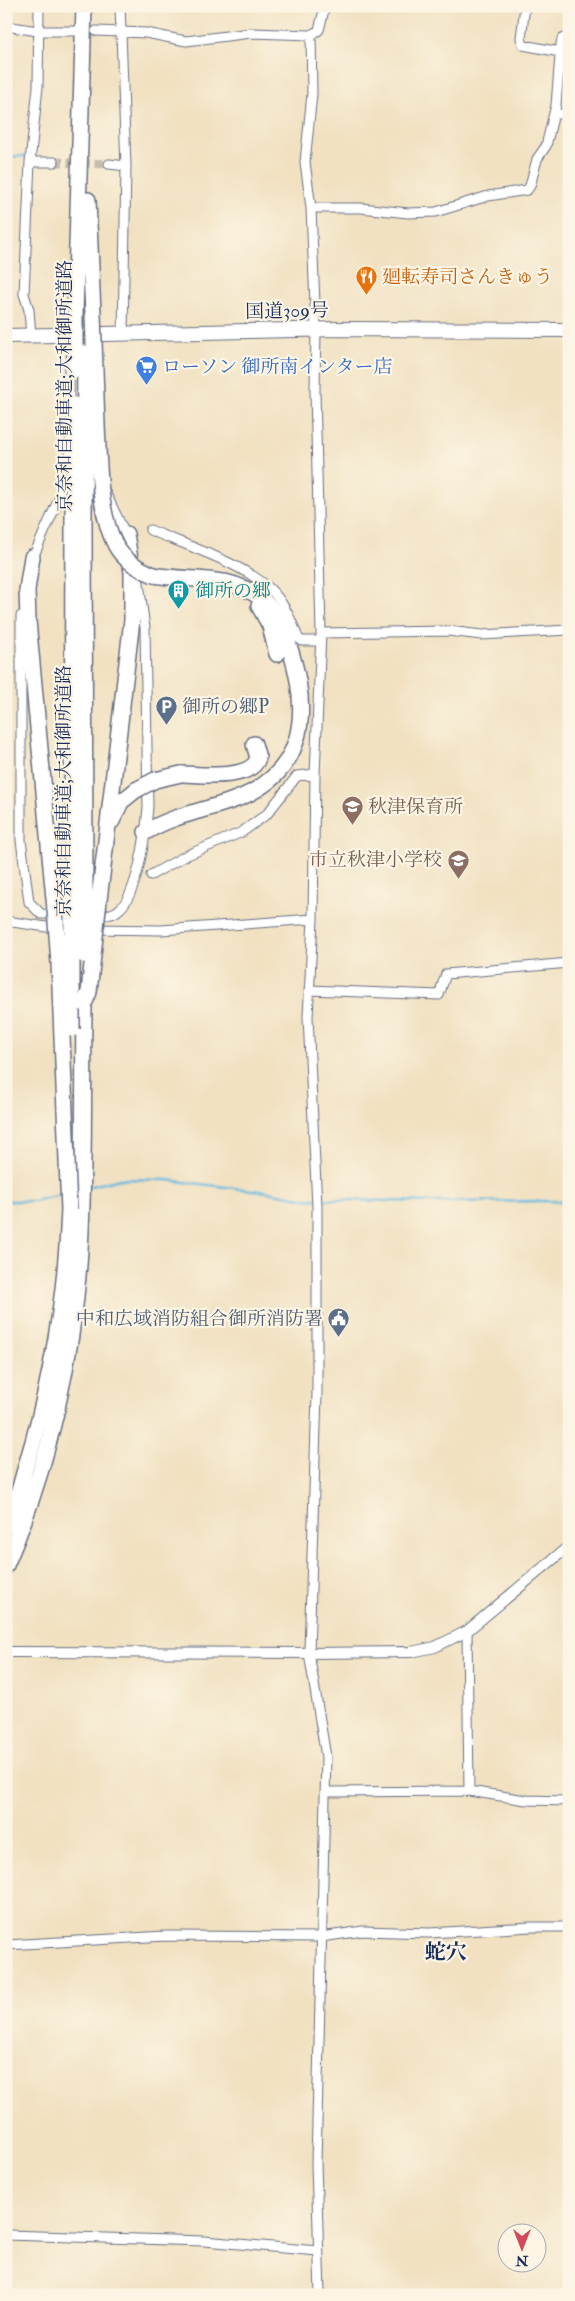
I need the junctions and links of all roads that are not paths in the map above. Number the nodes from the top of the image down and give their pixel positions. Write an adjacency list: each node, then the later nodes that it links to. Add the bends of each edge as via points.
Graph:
1 (39, 6): 7 (street)
2 (85, 6): 21 (highway, 京奈和自動車道;大和御所道路); 21 (highway, 京奈和自動車道;大和御所道路)
3 (120, 6): 10 (street)
4 (325, 6): 11 (street, via 319,30)
5 (525, 6): 13 (street, via 523,45)
6 (6, 26): 7 (street)
7 (38, 31): 8 (street); 16 (street, via 38,87)
8 (76, 31)
9 (96, 31): 10 (street)
10 (121, 31): 11 (street, via 186,41 251,33); 19 (street)
11 (311, 35): 20 (street, via 312,94 305,162)
12 (569, 36): 13 (street, via 562,40)
13 (560, 52): 14 (street)
14 (554, 113): 15 (street); 20 (street, via 546,146 537,159 527,190 488,196 436,212)
15 (569, 115)
16 (30, 162): 17 (street); 28 (street, via 24,294)
17 (54, 162)
18 (109, 164): 19 (street)
19 (126, 166): 26 (street)
20 (311, 208): 22 (street)
21 (84, 314): 34 (highway, bridge, via 108,526 117,548 123,556 154,576); 43 (highway, 京奈和自動車道;大和御所道路, bridge, via 79,519)
22 (316, 329): 23 (highway, 国道309号); 26 (highway, 国道309号); 36 (street)
23 (569, 330)
24 (69, 334): 25 (highway, 国道309号); 28 (highway, 国道309号); 30 (street, via 69,454)
25 (90, 334): 26 (highway, 国道309号); 29 (street, via 92,453)
26 (123, 334)
27 (6, 336): 28 (highway, 国道309号)
28 (31, 336)
29 (105, 492): 30 (street, via 94,484 81,483 70,486); 32 (street)
30 (61, 494): 33 (street)
31 (150, 530): 36 (street, via 255,576 282,604 298,638 302,641)
32 (126, 534): 40 (street, via 144,604 148,763); 41 (highway, via 133,601)
33 (32, 556): 40 (street, via 24,591 20,650 21,840 29,902 34,910 48,915 116,913 133,884); 48 (highway, bridge, via 27,590 28,621 59,963)
34 (225, 582): 37 (highway, via 246,592 260,607 272,632); 39 (highway, via 258,595 279,619 294,660 302,703 298,736 282,768 265,784)
35 (569, 630): 36 (street, via 482,636 448,632)
36 (320, 637): 38 (street)
37 (277, 654)
38 (315, 774): 42 (street, via 297,776 267,814 242,832 185,856); 44 (street)
39 (233, 800): 40 (highway, via 163,823); 41 (highway, bridge, via 248,789 260,770 261,755 254,744 258,758 246,771 181,774 156,780 136,790 121,802)
40 (146, 832)
41 (106, 839): 43 (highway)
42 (151, 875)
43 (85, 909): 48 (highway, 京奈和自動車道;大和御所道路, bridge); 51 (highway, bridge, via 90,992 84,1004 82,1200 75,1301 57,1406)
44 (313, 919): 45 (street, via 161,930 50,928); 47 (street)
45 (6, 921)
46 (569, 963): 47 (street, via 446,974 439,995)
47 (309, 990): 54 (street, via 310,1089 317,1206)
48 (69, 1210): 49 (highway, 京奈和自動車道;大和御所道路, via 68,1251 53,1357 31,1452)
49 (6, 1528)
50 (569, 1546): 52 (street)
51 (6, 1565)
52 (467, 1631): 54 (street, via 435,1647 411,1652); 55 (street)
53 (6, 1652): 54 (street)
54 (309, 1653): 56 (street, via 326,1757)
55 (469, 1791): 56 (street); 57 (street, via 526,1800)
56 (326, 1792): 59 (street)
57 (569, 1802)
58 (569, 1927): 59 (street, via 429,1933 363,1931)
59 (321, 1937): 60 (street, via 166,1936); 62 (street, via 316,2164)
60 (6, 1945)
61 (6, 2235): 62 (street, via 204,2241)
62 (318, 2252): 63 (street)
63 (320, 2295)

